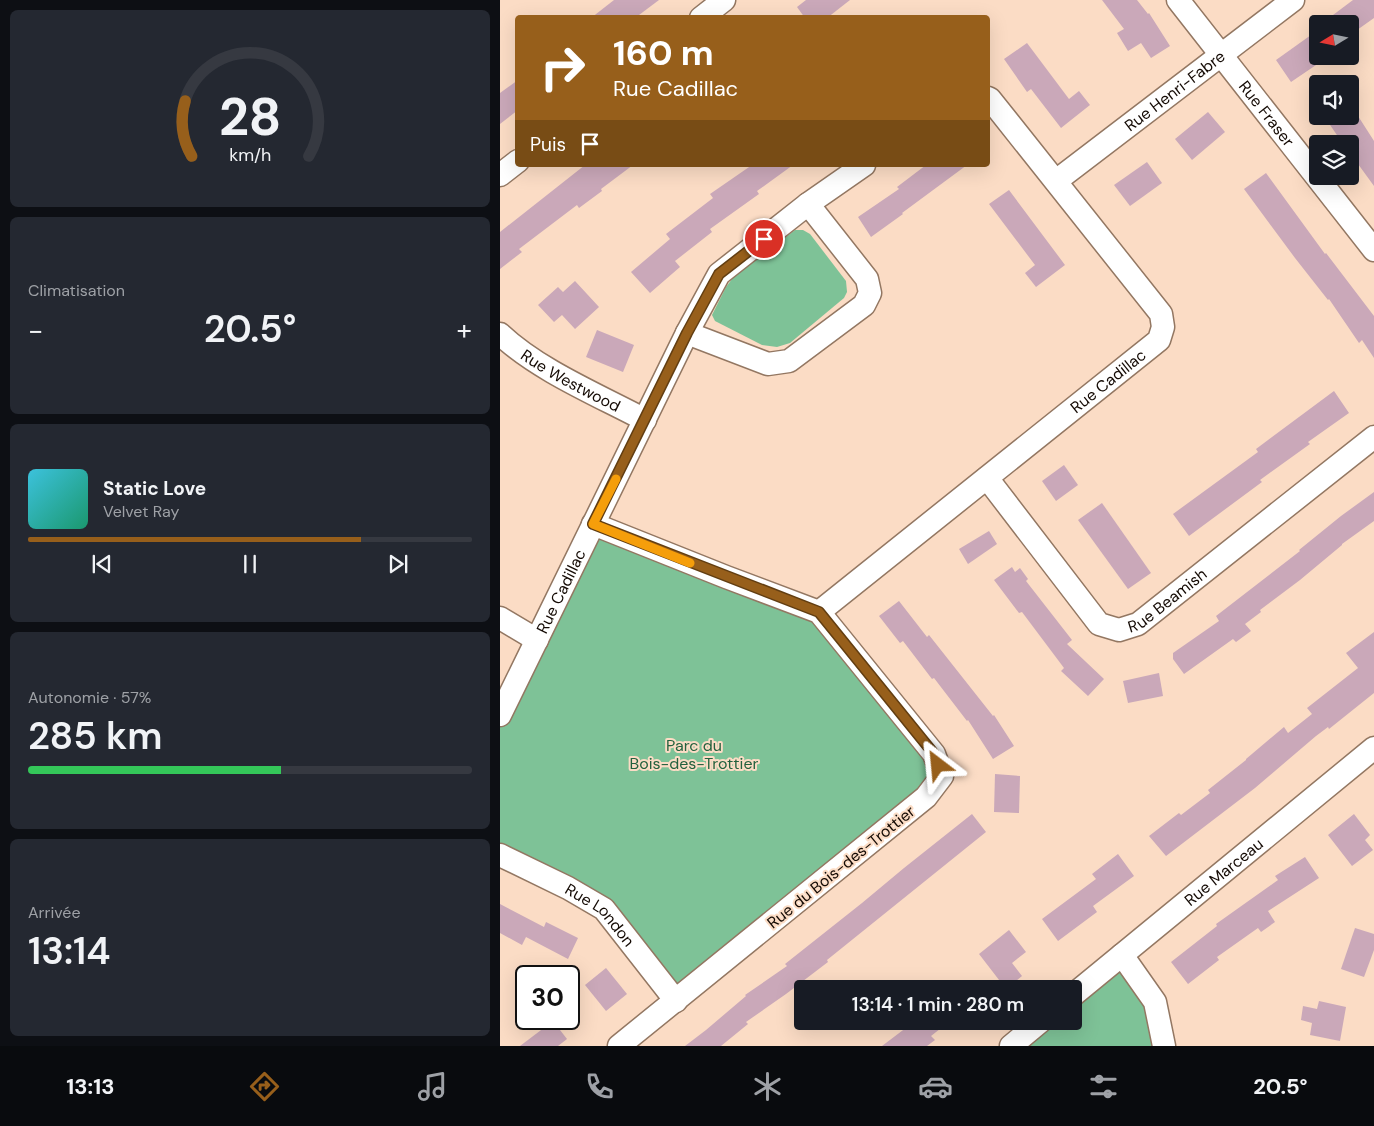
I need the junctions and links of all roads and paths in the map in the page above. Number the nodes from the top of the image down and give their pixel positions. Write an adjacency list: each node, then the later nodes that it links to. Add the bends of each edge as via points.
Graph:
1 (724, 0): 4 (street)
2 (1178, 0): 5 (street, Rue Fraser)
3 (1293, 0): 5 (street, Rue Henri-Fabre)
4 (705, 15)
5 (1222, 55): 10 (street, Rue Henri-Fabre); 12 (street, Rue Fraser)
6 (990, 99): 10 (street, Rue Cadillac)
7 (515, 163): 9 (street)
8 (861, 167): 11 (street, Rue Cadillac)
9 (500, 175)
10 (1056, 181): 17 (street, Rue Cadillac, via 1161,314 1163,327 1159,340)
11 (808, 204): 13 (street, Rue Cadillac, via 719,274); 13 (street, via 867,279 870,292 864,305 789,361 768,364)
12 (1374, 250)
13 (687, 333): 15 (street, Rue Cadillac)
14 (500, 334): 15 (street, Rue Westwood, via 547,368)
15 (645, 420): 18 (street, Rue Cadillac)
16 (1374, 437): 17 (street, Rue Beamish, via 1138,624 1119,630 1099,624)
17 (987, 478): 19 (street, Rue Cadillac)
18 (593, 524): 19 (street, Rue du Bois-des-Trottier); 21 (street, Rue Cadillac)
19 (819, 612): 27 (street, Rue du Bois-des-Trottier, via 934,754 942,776 926,797)
20 (500, 618): 21 (street)
21 (537, 640): 22 (street, Rue Cadillac)
22 (500, 715)
23 (1374, 748): 25 (street, Rue Marceau)
24 (500, 855): 27 (street, Rue London, via 604,909)
25 (1122, 955): 26 (street, Rue Marceau); 31 (street, via 1155,1002)
26 (1082, 988)
27 (676, 1001): 29 (street, Rue du Bois-des-Trottier)
28 (1030, 1030): 30 (street)
29 (619, 1046)
30 (1011, 1046)
31 (1164, 1046)

